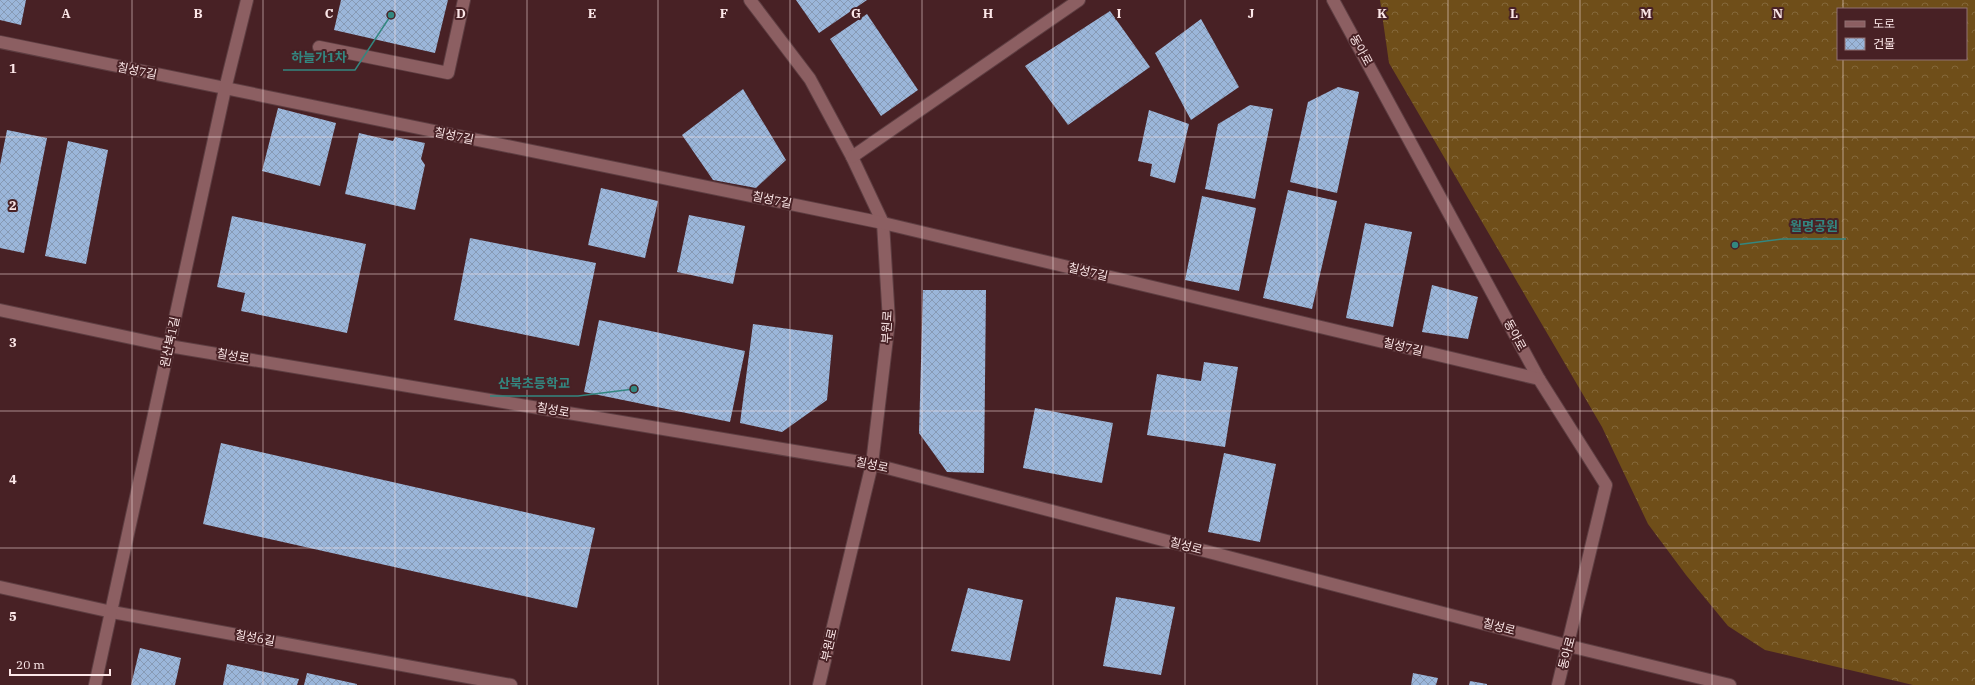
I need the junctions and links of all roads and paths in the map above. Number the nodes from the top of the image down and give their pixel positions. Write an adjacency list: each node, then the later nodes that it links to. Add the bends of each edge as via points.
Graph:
1 (247, 0): 8 (street, 원산북1길)
2 (464, 0): 7 (street, via 448,73)
3 (750, 0): 9 (street, 부원로, via 810,79)
4 (1333, 0): 13 (street, 동아로)
5 (1075, 1): 9 (street)
6 (0, 42): 8 (street, 칠성7길)
7 (319, 47)
8 (225, 89): 10 (street, 칠성7길); 12 (street, 원산북1길)
9 (852, 157): 10 (street, 부원로)
10 (883, 223): 13 (street, 칠성7길); 14 (street, 부원로, via 889,321)
11 (0, 310): 12 (street, 칠성로)
12 (169, 346): 14 (street, 칠성로); 16 (street, 원산북1길)
13 (1539, 379): 17 (street, 동아로, via 1606,485)
14 (872, 464): 17 (street, 칠성로); 20 (street, 부원로)
15 (0, 587): 16 (street, 칠성6길)
16 (112, 612): 18 (street, 원산북1길); 19 (street, 칠성6길)
17 (1569, 646): 21 (street, 동아로); 22 (street, 칠성로)
18 (95, 685)
19 (511, 685)
20 (819, 685)
21 (1558, 685)
22 (1730, 685)

